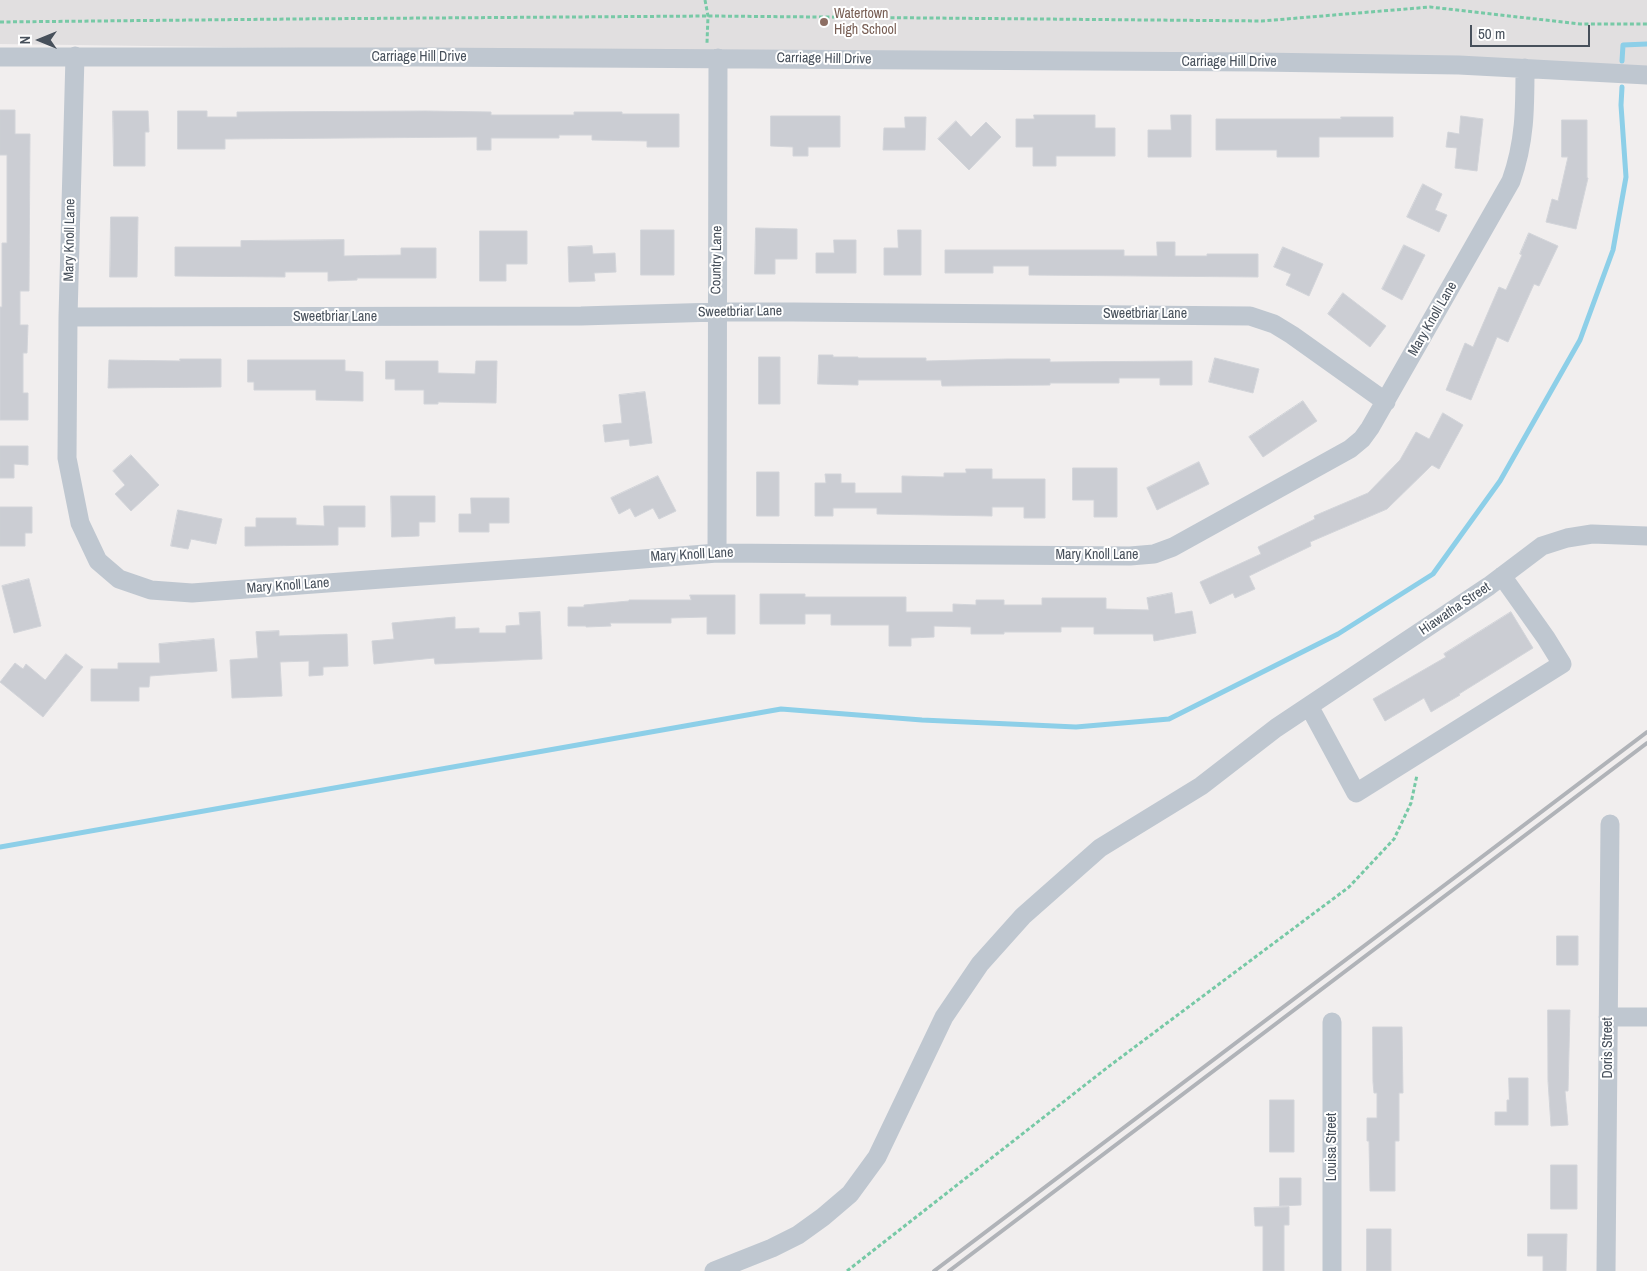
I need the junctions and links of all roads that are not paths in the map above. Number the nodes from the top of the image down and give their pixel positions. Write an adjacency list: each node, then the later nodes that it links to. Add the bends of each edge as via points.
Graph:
1 (75, 56): 2 (street, Carriage Hill Drive); 3 (street, Carriage Hill Drive); 7 (street, Mary Knoll Lane)
2 (0, 57)
3 (712, 58): 4 (street, Carriage Hill Drive, via 1248,62); 6 (street, Country Lane)
4 (1525, 68): 5 (street, Carriage Hill Drive); 8 (street, Mary Knoll Lane, via 1525,116 1518,161 1511,181)
5 (1647, 75)
6 (717, 312): 7 (street, Sweetbriar Lane, via 581,316); 8 (street, Sweetbriar Lane, via 1250,316 1274,324 1292,335); 10 (street, Country Lane)
7 (68, 317): 10 (street, Mary Knoll Lane, via 67,458 80,523 98,561 119,579 151,590 192,593)
8 (1386, 402): 10 (street, Mary Knoll Lane, via 1366,434 1350,450 1173,547 1154,554)
9 (1647, 536): 11 (street, Hiawatha Street, via 1592,534 1567,538 1542,546)
10 (717, 552)
11 (1502, 576): 12 (street, Hiawatha Street); 12 (street, via 1562,664 1356,793)
12 (1309, 706): 17 (street, Hiawatha Street, via 1201,786 1100,848 1023,916 980,964 944,1017 877,1157 850,1194 798,1235)
13 (1610, 824): 14 (street, Doris Street)
14 (1608, 1017): 15 (street); 19 (street, Doris Street)
15 (1647, 1017)
16 (1332, 1022): 18 (street, Louisa Street)
17 (714, 1271)
18 (1332, 1271)
19 (1606, 1271)

